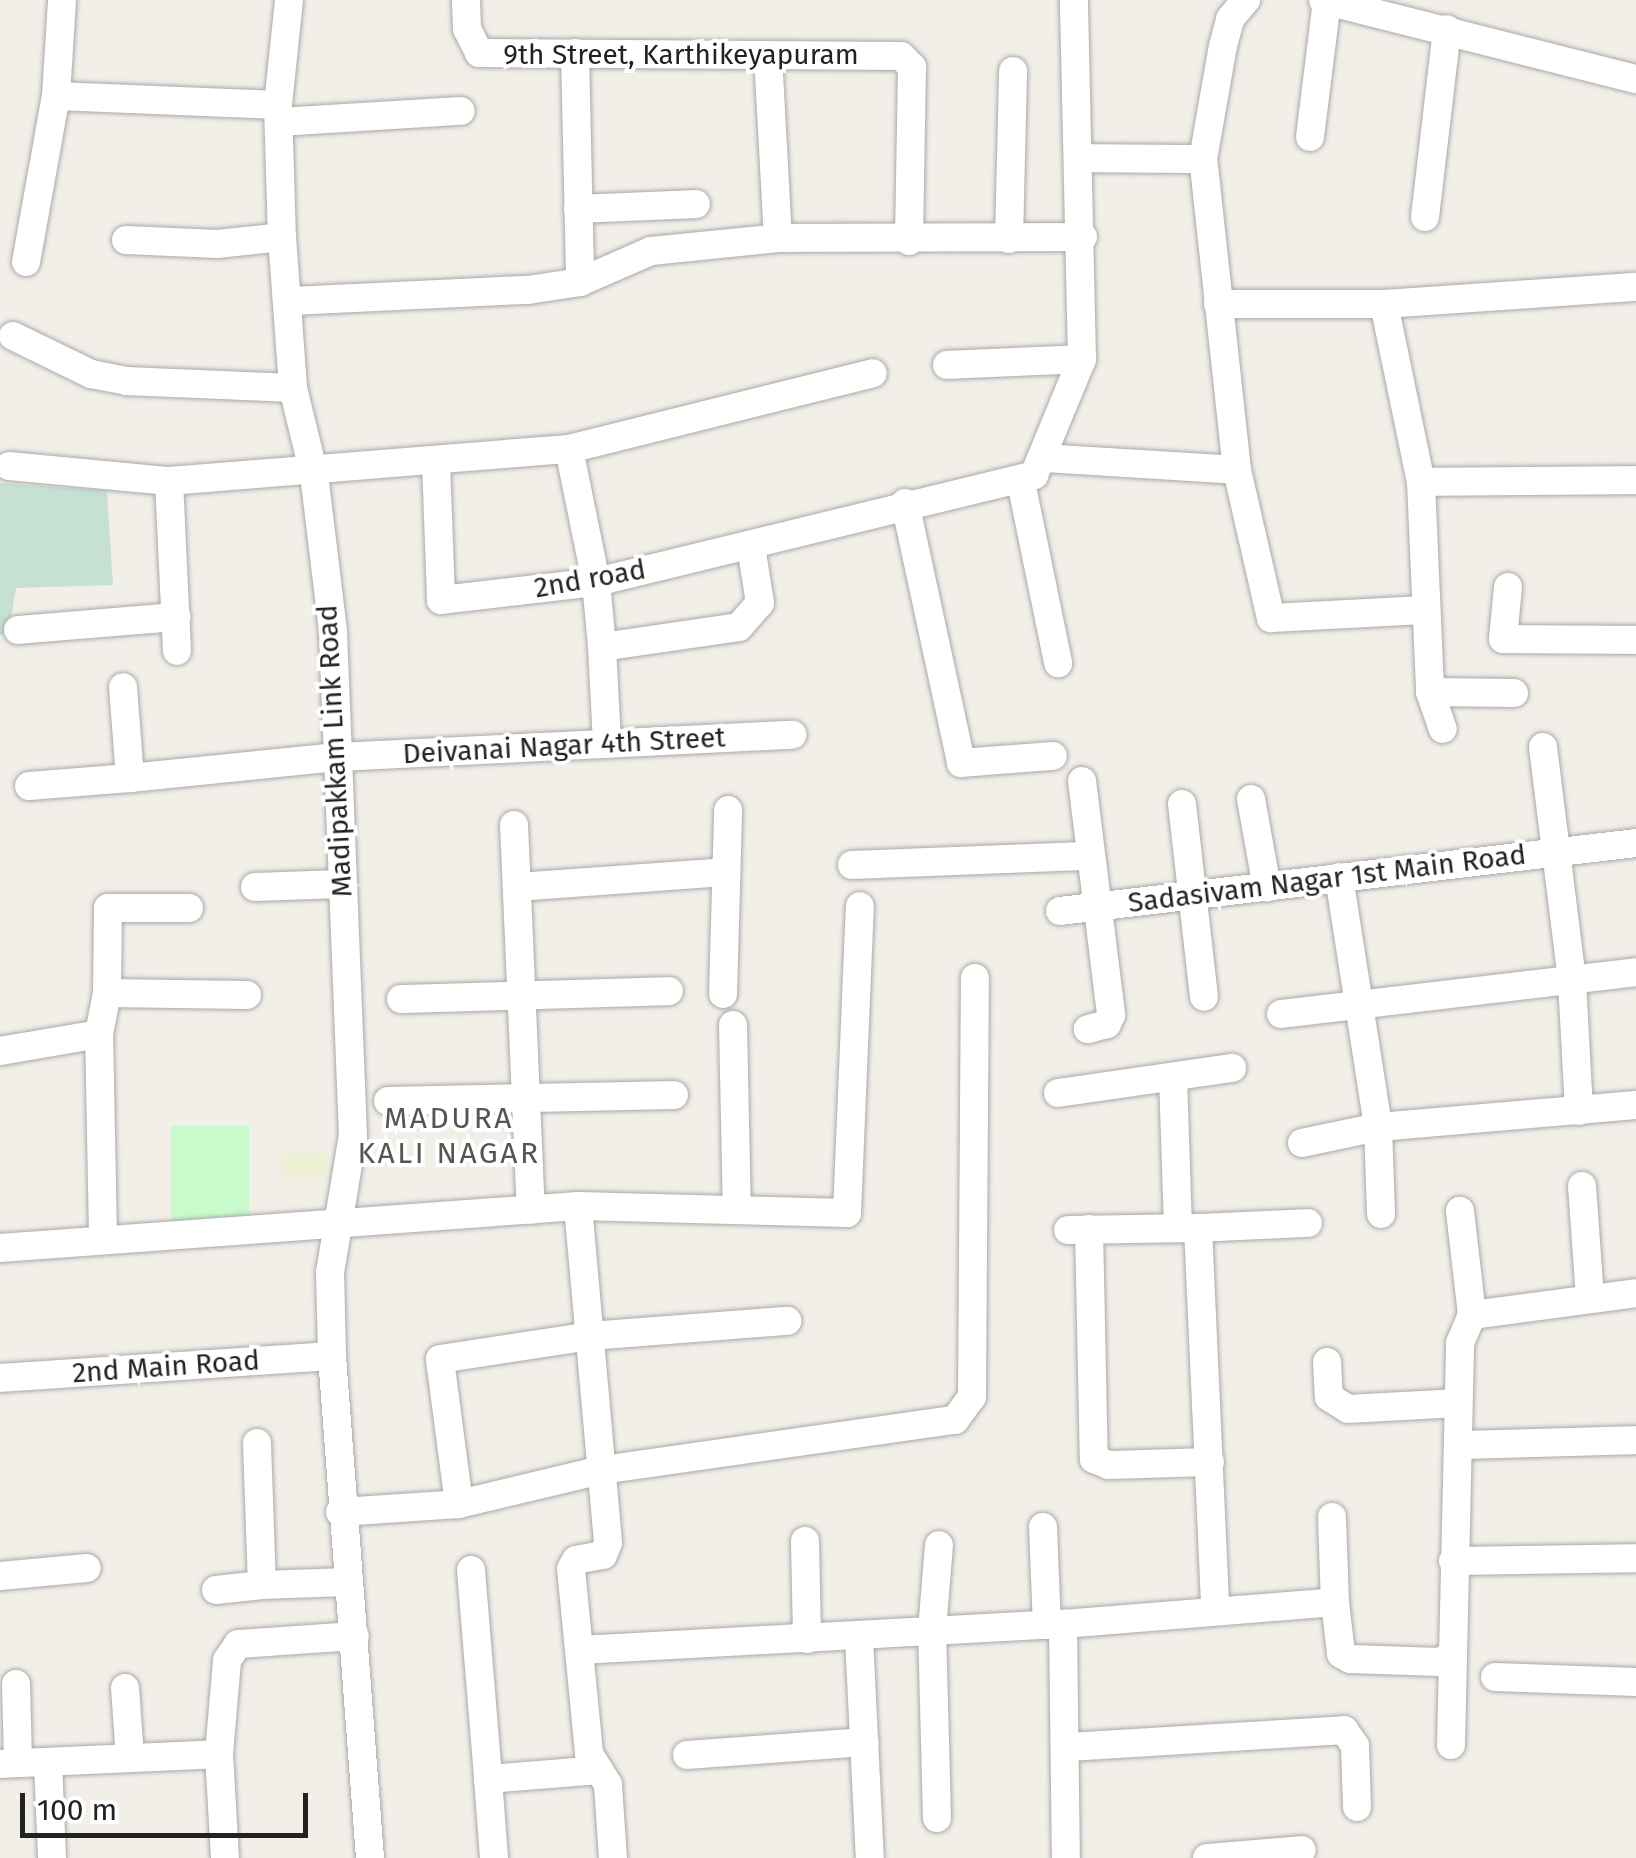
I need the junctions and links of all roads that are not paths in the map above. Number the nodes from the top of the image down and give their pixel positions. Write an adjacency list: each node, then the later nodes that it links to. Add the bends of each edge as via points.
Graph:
1 (62, 0): 12 (street)
2 (289, 0): 14 (street)
3 (466, 0): 8 (street, 9th Street, Karthikeyapuram, via 466,29 479,53)
4 (1074, 0): 16 (street)
5 (1246, 0): 17 (street, via 1230,19)
6 (1325, 0): 7 (street); 15 (street)
7 (1447, 30): 11 (street); 20 (street)
8 (576, 53): 9 (street, 9th Street, Karthikeyapuram); 19 (street)
9 (768, 54): 22 (street); 26 (street, 9th Street, Karthikeyapuram, via 901,56 908,62)
10 (1013, 70): 24 (street)
11 (1636, 79)
12 (56, 96): 14 (street); 27 (street)
13 (460, 112): 14 (street)
14 (279, 113): 21 (street, Madipakkam Link Road)
15 (1310, 137)
16 (1079, 158): 17 (street); 23 (street)
17 (1202, 159): 31 (street)
18 (696, 204): 19 (street)
19 (578, 209): 28 (street)
20 (1426, 217)
21 (282, 238): 25 (street); 30 (street, Madipakkam Link Road)
22 (778, 238): 26 (street); 28 (street, via 651,251)
23 (1083, 238): 24 (street); 34 (street)
24 (1009, 239): 26 (street)
25 (126, 240)
26 (909, 241)
27 (26, 262)
28 (580, 282): 30 (street)
29 (1636, 288): 32 (street)
30 (291, 300): 37 (street, Madipakkam Link Road)
31 (1218, 304): 32 (street); 42 (street)
32 (1384, 304): 47 (street)
33 (13, 336): 37 (street, via 91,374 126,381)
34 (1082, 359): 35 (street); 39 (street)
35 (947, 366)
36 (873, 373): 38 (street)
37 (293, 388): 43 (street, Madipakkam Link Road)
38 (569, 449): 40 (street); 50 (street)
39 (1043, 458): 42 (street); 46 (street)
40 (436, 462): 43 (street); 50 (street, 2nd road, via 441,600)
41 (9, 466): 45 (street)
42 (1237, 470): 52 (street, via 1271,618)
43 (314, 474): 45 (street); 67 (street, Madipakkam Link Road, via 333,631)
44 (1636, 480): 47 (street)
45 (169, 481): 53 (street)
46 (1022, 482): 48 (street, 2nd road); 58 (street)
47 (1421, 482): 52 (street)
48 (905, 503): 49 (street, 2nd road); 66 (street, via 961,763)
49 (751, 546): 50 (street, 2nd road); 56 (street, via 760,604 739,627)
50 (596, 582): 56 (street)
51 (1508, 588): 55 (street, via 1503,639)
52 (1424, 610): 60 (street)
53 (176, 618): 54 (street); 57 (street)
54 (18, 630)
55 (1636, 640)
56 (602, 647): 64 (street)
57 (178, 651)
58 (1058, 664)
59 (123, 687): 68 (street)
60 (1430, 692): 61 (street); 62 (street)
61 (1514, 694)
62 (1443, 729)
63 (792, 735): 64 (street, Deivanai Nagar 4th Street)
64 (607, 744): 67 (street, Deivanai Nagar 4th Street)
65 (1544, 747): 76 (street)
66 (1053, 756)
67 (337, 757): 68 (street, Deivanai Nagar 4th Street); 81 (street, Madipakkam Link Road)
68 (130, 778): 70 (street, Deivanai Nagar 4th Street)
69 (1082, 781): 77 (street)
70 (30, 786)
71 (1252, 799): 84 (street)
72 (1182, 804): 85 (street)
73 (728, 810): 79 (street)
74 (514, 825): 82 (street)
75 (1636, 843): 76 (street, Sadasivam Nagar 1st Main Road)
76 (1556, 850): 80 (street, Sadasivam Nagar 1st Main Road); 92 (street)
77 (1089, 856): 78 (street); 87 (street)
78 (852, 865)
79 (724, 872): 82 (street); 95 (street)
80 (1340, 877): 84 (street, Sadasivam Nagar 1st Main Road); 100 (street)
81 (341, 884): 83 (street); 122 (street, Madipakkam Link Road, via 353,1135)
82 (517, 887): 97 (street)
83 (255, 888)
84 (1267, 888): 85 (street, Sadasivam Nagar 1st Main Road)
85 (1195, 896): 87 (street, Sadasivam Nagar 1st Main Road); 98 (street)
86 (860, 906): 119 (street, via 847,1212)
87 (1097, 907): 89 (street, Sadasivam Nagar 1st Main Road); 103 (street, via 1111,1015)
88 (189, 908): 94 (street, via 108,908)
89 (1060, 911)
90 (1636, 972): 92 (street)
91 (976, 978): 140 (street, via 978,1228 968,1406 955,1420)
92 (1572, 980): 100 (street); 113 (street)
93 (669, 991): 97 (street)
94 (107, 993): 96 (street); 104 (street)
95 (724, 994)
96 (247, 995)
97 (522, 995): 99 (street); 110 (street)
98 (1204, 997)
99 (401, 999)
100 (1358, 1004): 101 (street); 114 (street)
101 (1282, 1014)
102 (733, 1024): 119 (street)
103 (1088, 1030)
104 (100, 1034): 105 (street); 125 (street)
105 (0, 1051)
106 (1232, 1068): 107 (street)
107 (1172, 1077): 108 (street); 124 (street)
108 (1058, 1092)
109 (674, 1094): 110 (street)
110 (526, 1098): 111 (street); 118 (street)
111 (388, 1101)
112 (1636, 1105): 113 (street)
113 (1579, 1111): 114 (street)
114 (1378, 1127): 115 (street); 121 (street)
115 (1302, 1143)
116 (1582, 1186): 128 (street)
117 (578, 1206): 118 (street); 119 (street); 131 (street)
118 (531, 1210): 122 (street)
119 (737, 1210)
120 (1460, 1211): 129 (street)
121 (1381, 1214)
122 (338, 1220): 125 (street); 132 (street, Madipakkam Link Road, via 330,1272)
123 (1308, 1224): 124 (street)
124 (1188, 1228): 139 (street); 139 (street, via 1078,1230 1094,1459 1109,1465)
125 (103, 1237): 126 (street)
126 (0, 1248)
127 (1636, 1293): 128 (street)
128 (1590, 1297): 129 (street)
129 (1472, 1315): 135 (street, via 1460,1344)
130 (787, 1321): 131 (street)
131 (590, 1336): 140 (street); 141 (street, via 440,1359)
132 (332, 1356): 134 (street, 2nd Main Road); 142 (street, Madipakkam Link Road)
133 (1327, 1362): 135 (street, via 1329,1397 1348,1409)
134 (0, 1378)
135 (1458, 1403): 138 (street)
136 (1636, 1440): 138 (street)
137 (257, 1443): 153 (street)
138 (1460, 1445): 148 (street)
139 (1210, 1462): 156 (street)
140 (602, 1470): 141 (street); 162 (street, via 608,1543 603,1555 576,1560 571,1569)
141 (459, 1504): 142 (street)
142 (340, 1512): 152 (street, Madipakkam Link Road)
143 (1332, 1517): 155 (street)
144 (1043, 1526): 157 (street)
145 (805, 1540): 161 (street)
146 (939, 1545): 158 (street)
147 (1636, 1558): 148 (street)
148 (1453, 1561): 163 (street)
149 (87, 1568): 151 (street)
150 (471, 1570): 177 (street)
151 (0, 1576)
152 (347, 1582): 153 (street); 159 (street, Madipakkam Link Road)
153 (262, 1585): 154 (street)
154 (216, 1590)
155 (1335, 1602): 156 (street); 163 (street, via 1341,1654 1350,1659 1440,1662)
156 (1216, 1608): 157 (street)
157 (1055, 1625): 158 (street); 170 (street)
158 (932, 1630): 160 (street); 179 (street)
159 (354, 1636): 171 (street, via 233,1649); 184 (street, Madipakkam Link Road)
160 (859, 1636): 161 (street); 168 (street)
161 (807, 1639): 162 (street)
162 (580, 1650): 176 (street, via 588,1754)
163 (1451, 1655): 169 (street)
164 (1495, 1678): 165 (street)
165 (1636, 1682)
166 (16, 1684): 175 (street)
167 (125, 1688): 173 (street)
168 (865, 1742): 172 (street); 187 (street)
169 (1452, 1745)
170 (1069, 1747): 178 (street, via 1344,1730 1355,1746); 188 (street)
171 (219, 1754): 173 (street); 183 (street)
172 (686, 1755)
173 (130, 1757): 174 (street)
174 (48, 1762): 175 (street); 182 (street)
175 (9, 1764)
176 (599, 1770): 177 (street); 186 (street, via 608,1785)
177 (488, 1779): 185 (street)
178 (1356, 1807)
179 (937, 1818)
180 (1302, 1850): 181 (street)
181 (1224, 1857)
182 (52, 1858)
183 (225, 1858)
184 (370, 1858)
185 (494, 1858)
186 (613, 1858)
187 (870, 1858)
188 (1066, 1858)

